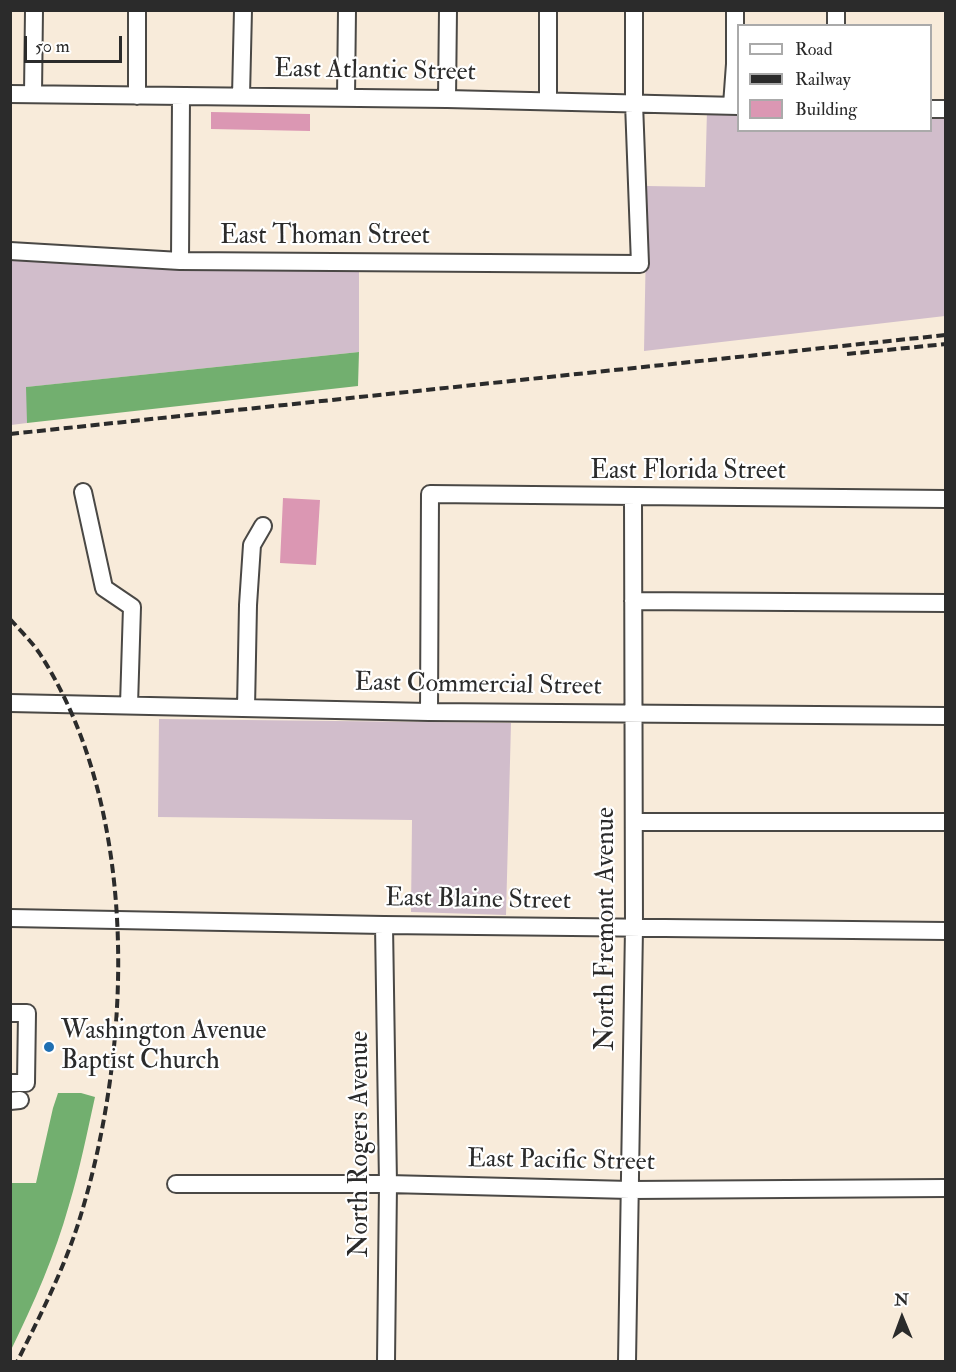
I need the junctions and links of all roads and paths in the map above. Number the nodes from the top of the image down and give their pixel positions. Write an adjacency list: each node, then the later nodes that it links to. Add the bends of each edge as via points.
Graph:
1 (34, 10): 10 (street)
2 (137, 10): 11 (street)
3 (243, 10): 12 (street)
4 (347, 10): 14 (street)
5 (448, 10): 15 (street)
6 (548, 10): 16 (street)
7 (634, 10): 17 (street)
8 (735, 10): 18 (street)
9 (10, 94): 10 (street, East Atlantic Street)
10 (33, 94): 11 (street, East Atlantic Street)
11 (137, 96): 13 (street, East Atlantic Street)
12 (241, 96): 13 (street, East Atlantic Street); 14 (street, East Atlantic Street)
13 (181, 97): 20 (street)
14 (346, 97): 15 (street, East Atlantic Street)
15 (447, 99): 16 (street, East Atlantic Street)
16 (548, 101): 17 (street, East Atlantic Street)
17 (634, 103): 18 (street, East Atlantic Street); 20 (street, East Thoman Street, via 640,264)
18 (735, 106)
19 (10, 251): 20 (street, East Thoman Street)
20 (180, 261)
21 (82, 492): 28 (street, via 104,588 132,607)
22 (633, 497): 23 (street, East Florida Street); 25 (street, North Fremont Avenue); 30 (street, East Florida Street, via 430,494)
23 (945, 499)
24 (263, 526): 29 (street, via 252,544)
25 (633, 601): 26 (street); 31 (street, North Fremont Avenue)
26 (945, 603)
27 (10, 703): 28 (street, East Commercial Street)
28 (129, 705): 29 (street, East Commercial Street)
29 (246, 708): 30 (street, East Commercial Street)
30 (429, 712): 31 (street, East Commercial Street)
31 (634, 713): 32 (street, East Commercial Street); 33 (street, North Fremont Avenue)
32 (945, 716)
33 (634, 822): 34 (street); 37 (street, North Fremont Avenue)
34 (945, 822)
35 (10, 918): 36 (street, East Blaine Street)
36 (384, 925): 37 (street, East Blaine Street); 42 (street, North Rogers Avenue)
37 (633, 928): 38 (street, East Blaine Street); 44 (street, North Fremont Avenue)
38 (945, 931)
39 (10, 1013): 40 (street, via 27,1012 26,1083)
40 (10, 1083)
41 (176, 1184): 42 (street, East Pacific Street)
42 (388, 1184): 44 (street, East Pacific Street); 45 (street, North Rogers Avenue)
43 (945, 1188): 44 (street, East Pacific Street)
44 (630, 1190): 46 (street, North Fremont Avenue)
45 (386, 1362)
46 (627, 1362)

